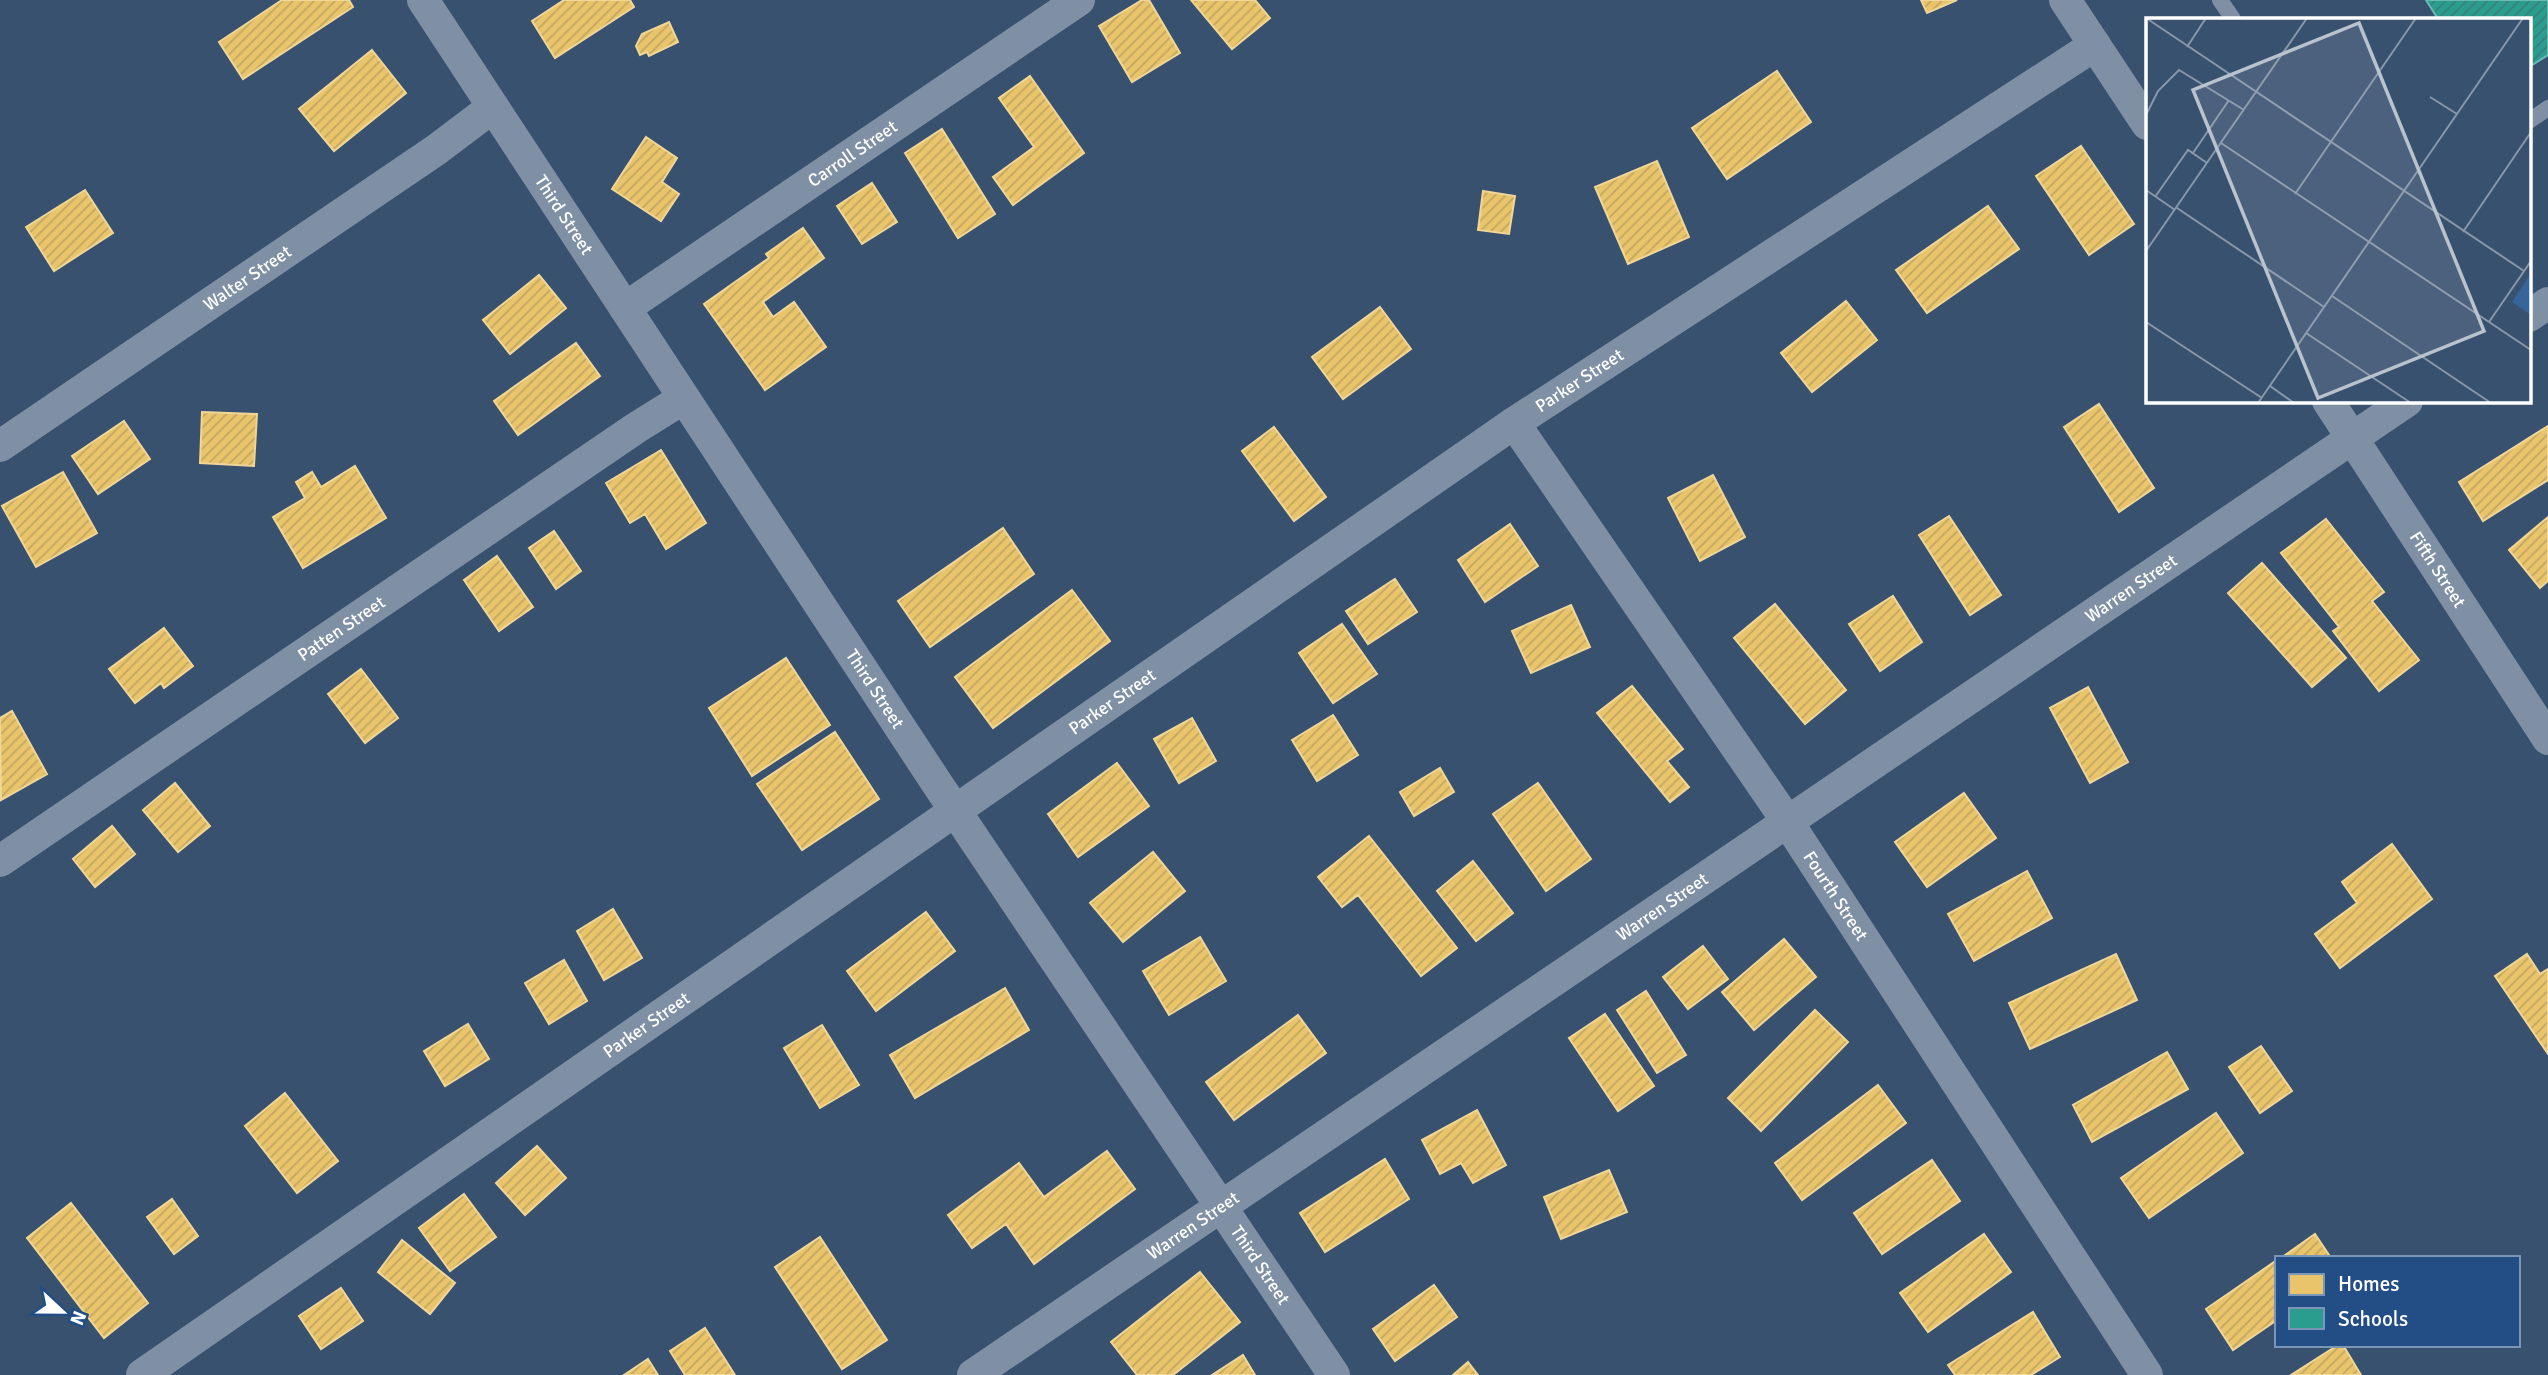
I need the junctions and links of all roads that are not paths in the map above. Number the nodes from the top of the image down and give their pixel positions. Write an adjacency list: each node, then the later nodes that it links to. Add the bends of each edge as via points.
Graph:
1 (423, 0): 7 (street, Third Street)
2 (1079, 0): 12 (street, Carroll Street)
3 (2065, 0): 6 (street)
4 (2220, 0): 5 (lane)
5 (2232, 18)
6 (2095, 45): 10 (street); 17 (street, Parker Street)
7 (493, 107): 12 (street, Third Street); 19 (street, Walter Street)
8 (2548, 108): 9 (lane)
9 (2530, 120)
10 (2146, 122)
11 (2548, 303): 13 (street)
12 (625, 308): 14 (street, Third Street)
13 (2530, 315)
14 (684, 398): 21 (street, Third Street); 23 (street, Patten Street)
15 (2329, 402): 18 (street, Fifth Street)
16 (2406, 402): 18 (street, Warren Street)
17 (1514, 422): 21 (street, Parker Street); 22 (street, Fourth Street)
18 (2352, 438): 20 (street, Fifth Street); 22 (street, Warren Street)
19 (0, 446)
20 (2548, 739)
21 (956, 812): 24 (street, Third Street); 25 (street, Parker Street)
22 (1787, 821): 24 (street, Warren Street); 28 (street, Fourth Street)
23 (0, 861)
24 (1222, 1207): 26 (street, Warren Street); 27 (street, Third Street)
25 (142, 1375)
26 (973, 1375)
27 (1334, 1375)
28 (2147, 1375)

